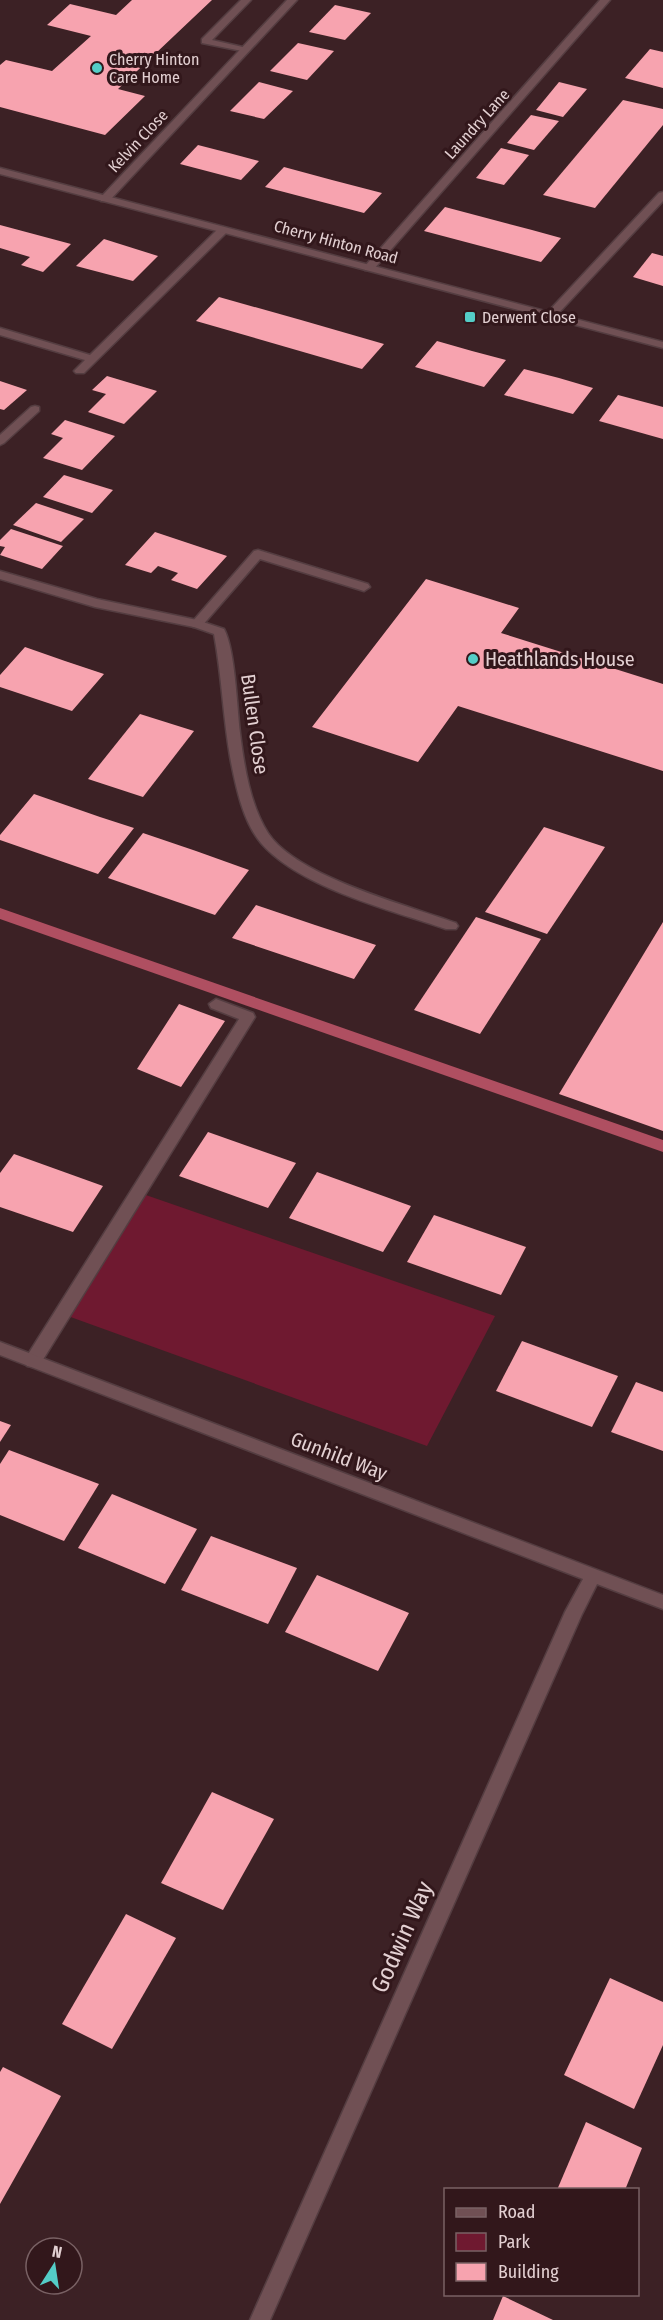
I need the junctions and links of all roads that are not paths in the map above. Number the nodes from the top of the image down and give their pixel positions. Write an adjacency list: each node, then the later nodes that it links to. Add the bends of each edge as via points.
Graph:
1 (246, 0): 4 (street, via 206,41)
2 (292, 0): 4 (street, Kelvin Close)
3 (605, 0): 9 (street, Laundry Lane)
4 (243, 50): 7 (street, Kelvin Close)
5 (0, 171): 7 (street, Cherry Hinton Road)
6 (663, 195): 10 (street)
7 (105, 199): 8 (street, Cherry Hinton Road)
8 (223, 230): 9 (street, Cherry Hinton Road); 13 (street)
9 (369, 268): 10 (street, Cherry Hinton Road)
10 (550, 316): 12 (street, Cherry Hinton Road)
11 (0, 331): 13 (street)
12 (663, 345)
13 (93, 359): 14 (street)
14 (80, 371)
15 (35, 409): 16 (street)
16 (0, 441)
17 (0, 575): 19 (street, Bullen Close, via 95,603)
18 (364, 587): 19 (street, via 258,554)
19 (197, 624): 20 (street, Bullen Close, via 220,632 228,666 238,763 265,839 290,860 328,882)
20 (451, 926)
21 (216, 1004): 23 (street, via 248,1017)
22 (0, 1348): 23 (street, Gunhild Way)
23 (33, 1361): 24 (street, Gunhild Way)
24 (593, 1575): 25 (street, Gunhild Way); 26 (street, Godwin Way)
25 (663, 1602)
26 (260, 2320)

